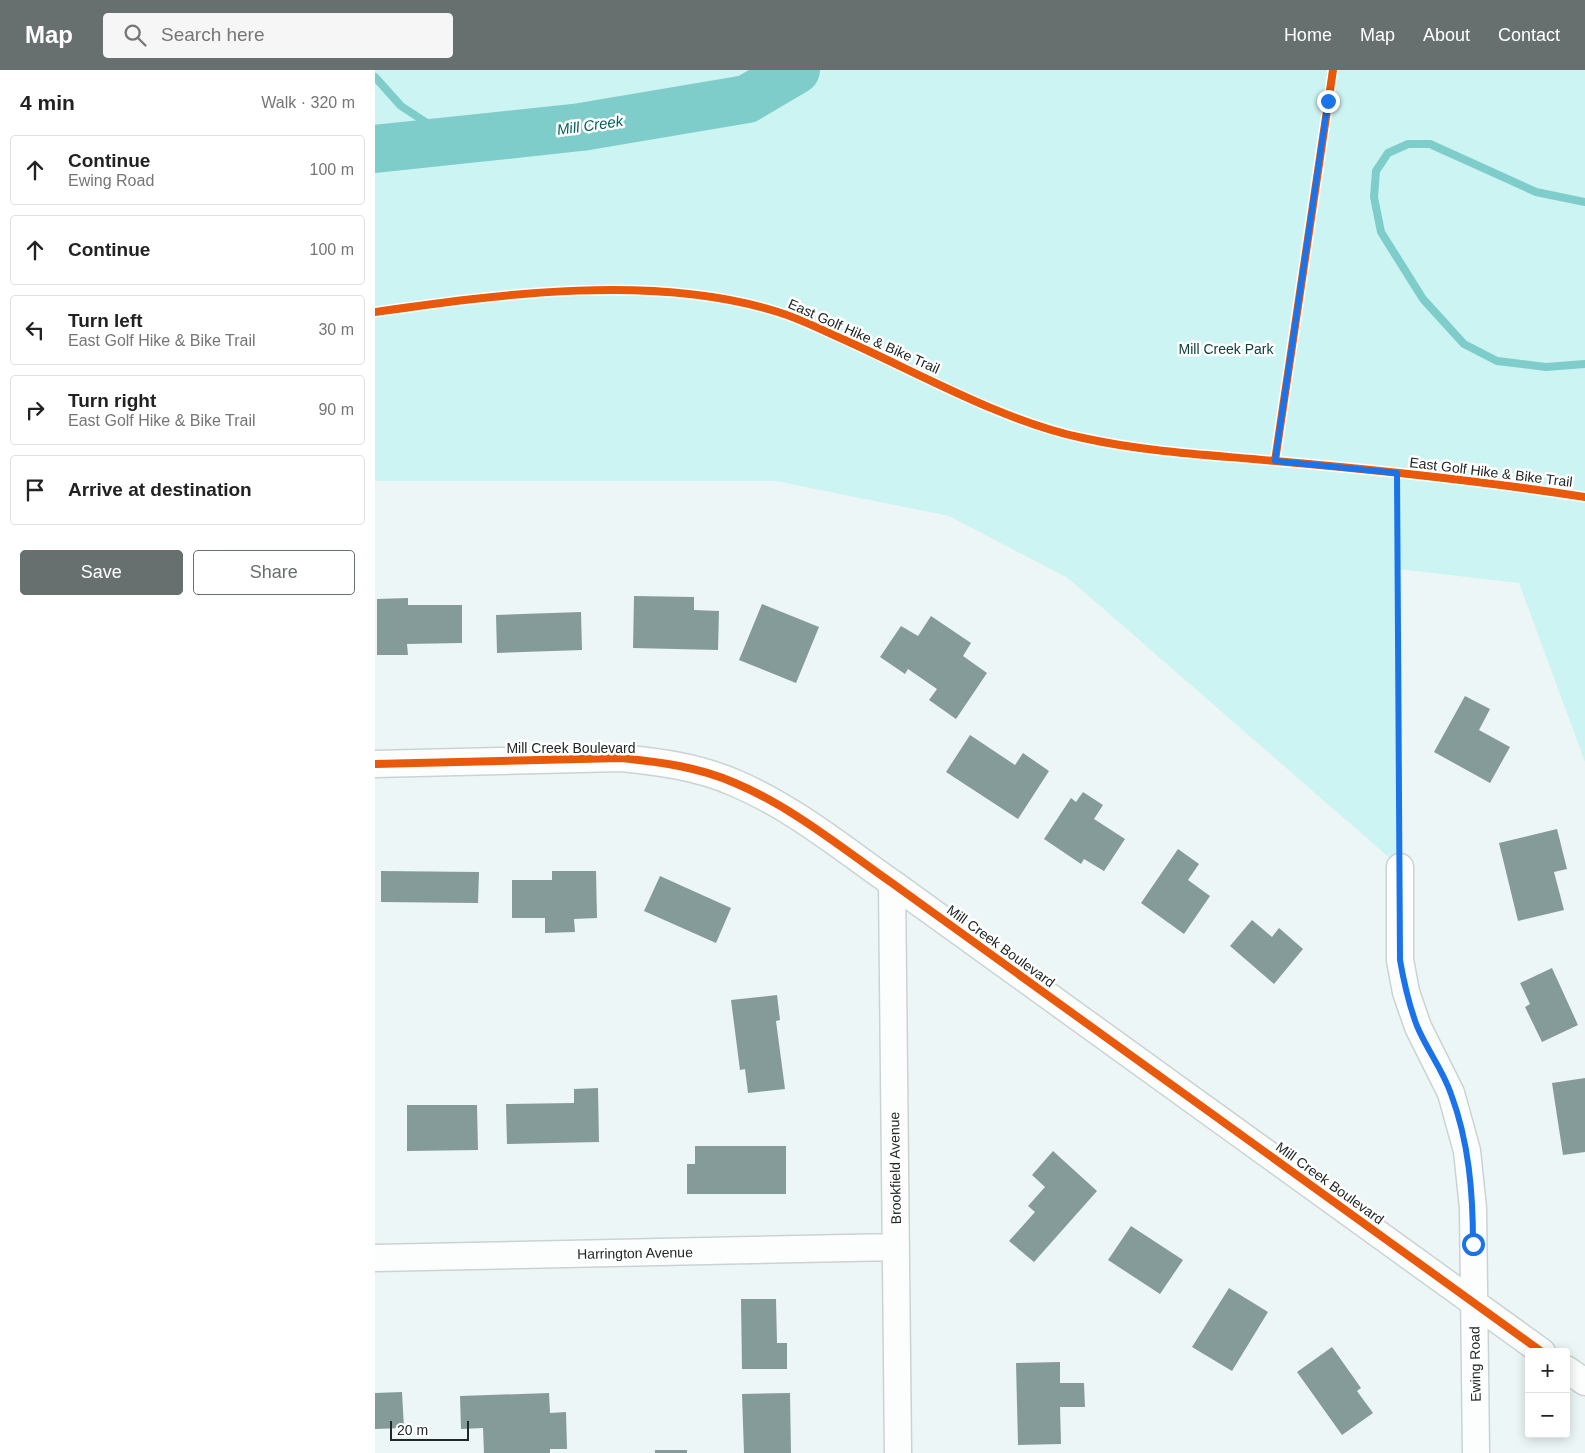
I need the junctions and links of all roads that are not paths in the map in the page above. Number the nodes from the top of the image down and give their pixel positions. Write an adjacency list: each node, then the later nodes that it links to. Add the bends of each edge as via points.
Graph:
1 (375, 764): 3 (street, Mill Creek Boulevard, via 621,758 695,769 735,782 791,812)
2 (1400, 867): 6 (street, Ewing Road, via 1399,941 1406,992 1418,1027 1451,1093 1467,1150 1473,1208)
3 (892, 883): 4 (street, Brookfield Avenue); 6 (street, Mill Creek Boulevard)
4 (896, 1247): 5 (street, Harrington Avenue); 10 (street, Brookfield Avenue)
5 (375, 1258)
6 (1474, 1303): 7 (street, Mill Creek Boulevard); 11 (street, Ewing Road)
7 (1536, 1348)
8 (1570, 1372): 9 (street)
9 (1585, 1382)
10 (898, 1453)
11 (1476, 1453)

